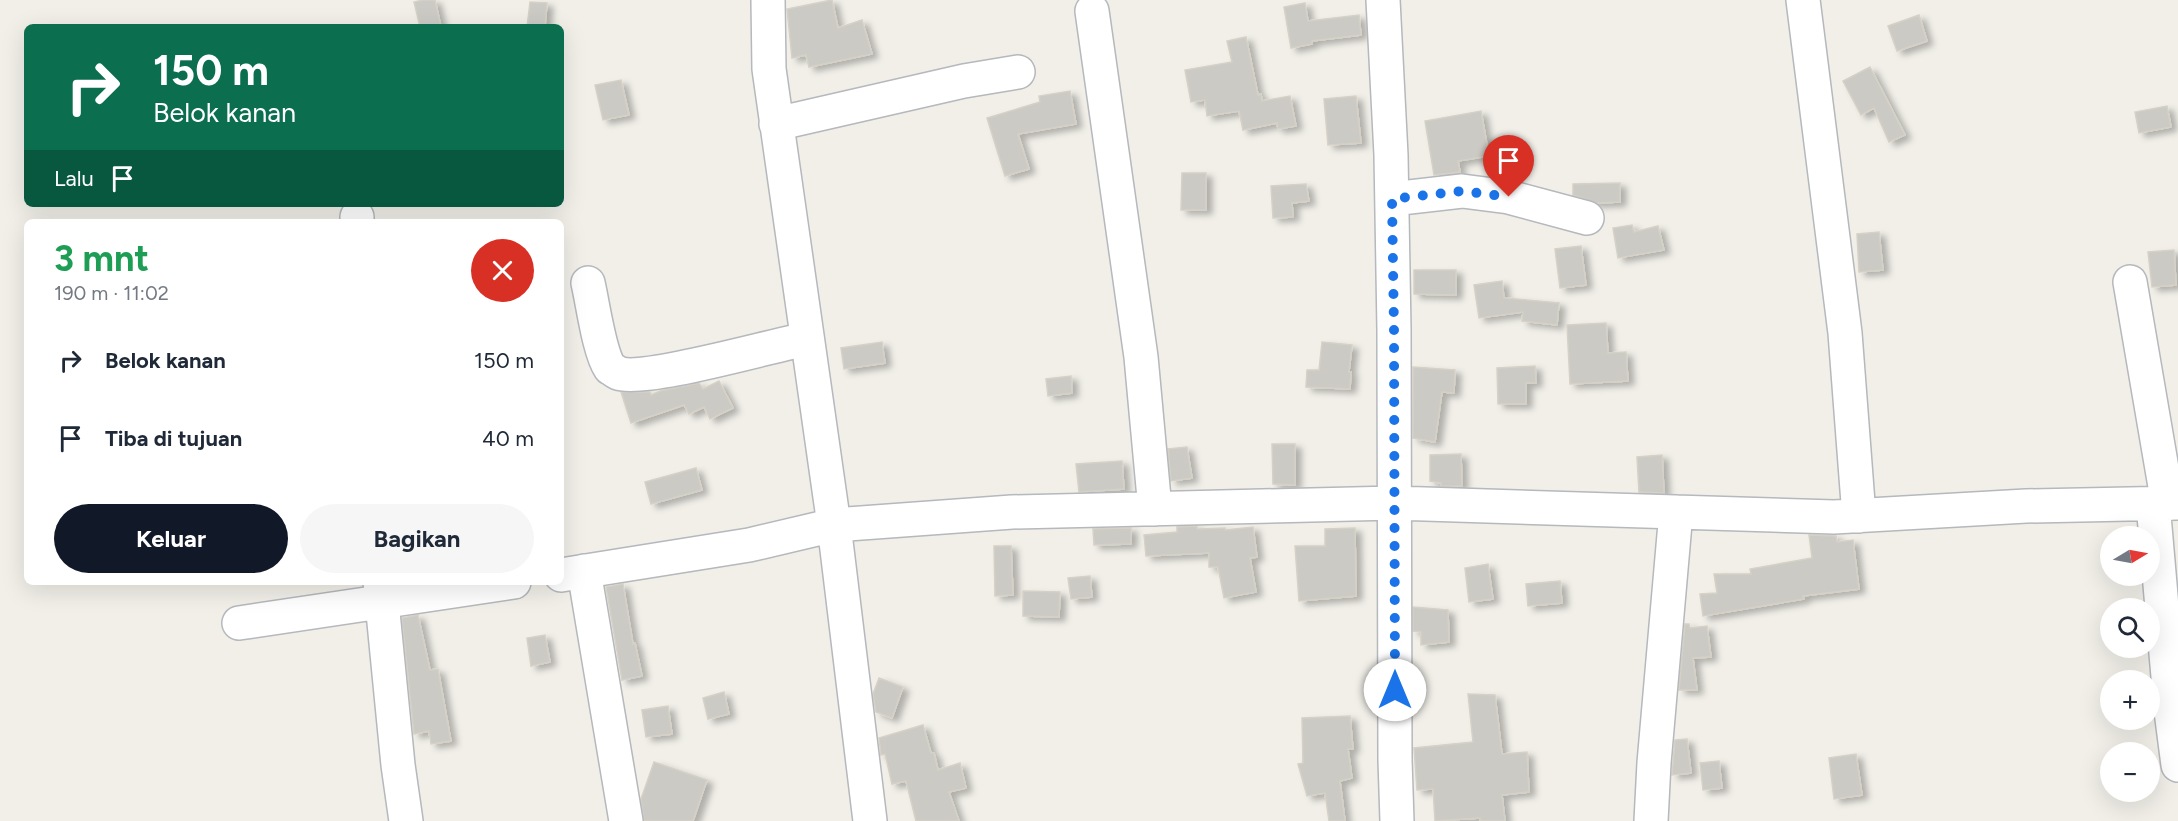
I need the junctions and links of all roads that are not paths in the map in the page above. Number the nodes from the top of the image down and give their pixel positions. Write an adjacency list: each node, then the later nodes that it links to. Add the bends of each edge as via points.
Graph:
1 (768, 0): 6 (street, via 769,69)
2 (1383, 0): 7 (street)
3 (1803, 0): 16 (street, via 1845,333)
4 (1099, 4): 14 (street)
5 (1018, 72): 6 (street)
6 (776, 124): 11 (street)
7 (1392, 199): 8 (street, via 1462,191 1509,197); 12 (street)
8 (1587, 218)
9 (2130, 282): 13 (street)
10 (588, 283): 11 (street, via 603,350 611,368 618,373 674,369)
11 (807, 339): 17 (street)
12 (1394, 503): 14 (street); 15 (street); 26 (street)
13 (2166, 504): 16 (street, via 2026,506); 22 (street, via 2171,711)
14 (1155, 509): 17 (street, via 1012,512)
15 (1676, 512): 16 (street); 27 (street)
16 (1858, 516)
17 (834, 525): 18 (street, via 749,546); 25 (street)
18 (573, 573): 24 (street)
19 (474, 585): 20 (street)
20 (382, 592): 21 (street); 23 (street)
21 (239, 623)
22 (2178, 765)
23 (406, 821)
24 (626, 821)
25 (870, 821)
26 (1397, 821)
27 (1651, 821)

